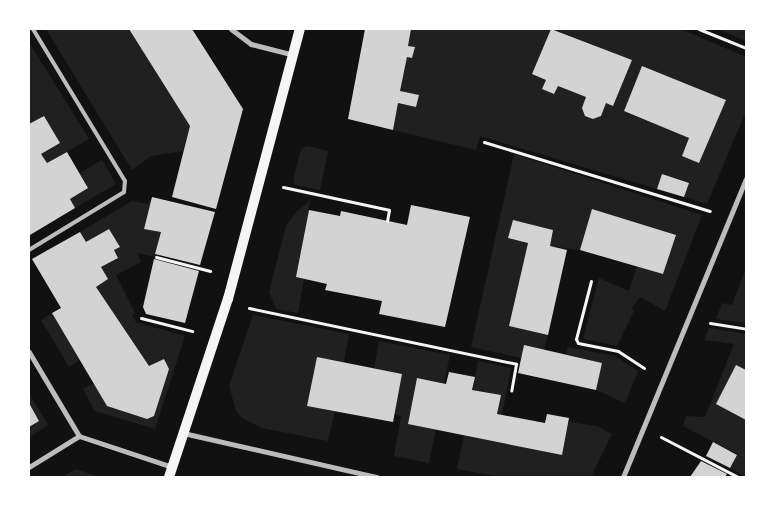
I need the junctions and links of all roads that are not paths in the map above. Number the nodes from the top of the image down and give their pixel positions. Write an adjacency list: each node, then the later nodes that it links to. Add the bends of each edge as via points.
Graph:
1 (33, 29): 6 (lane, via 125,181 124,192)
2 (231, 29): 4 (street, via 251,44)
3 (300, 29): 4 (main road)
4 (294, 55): 8 (main road, via 228,299)
5 (746, 178): 14 (street)
6 (29, 250)
7 (29, 352): 9 (street)
8 (183, 433): 11 (main road); 12 (street)
9 (80, 436): 10 (street); 11 (street)
10 (29, 466)
11 (171, 472)
12 (368, 476): 13 (street)
13 (377, 477)
14 (622, 477)

